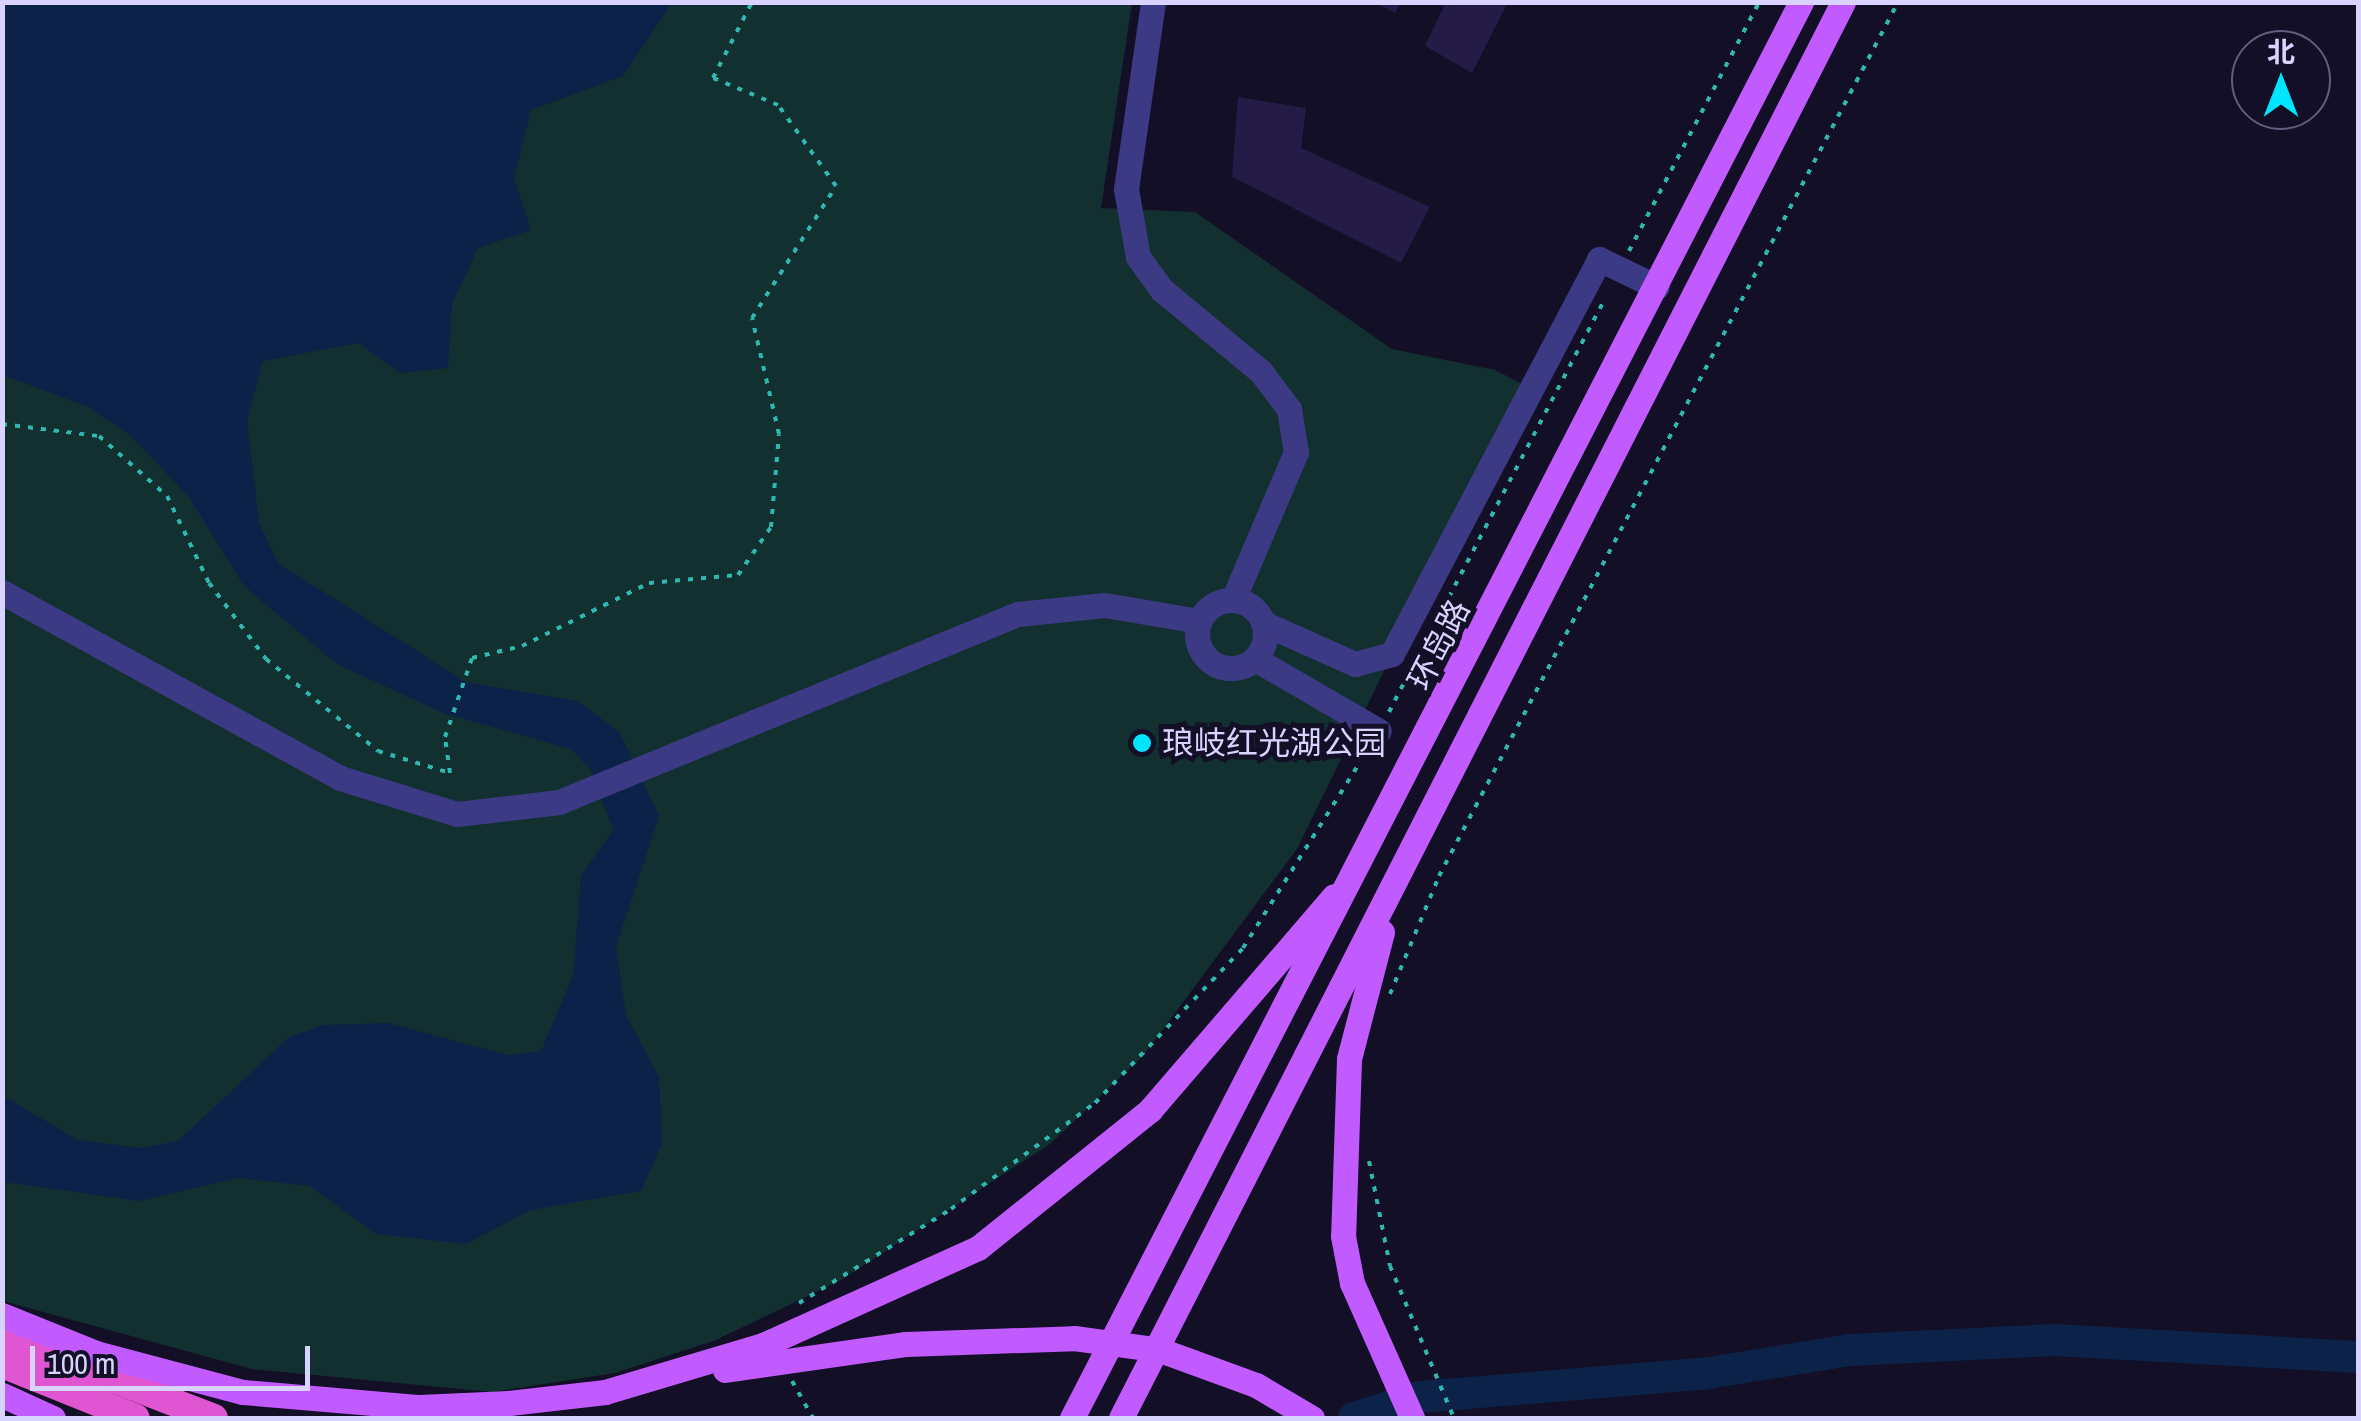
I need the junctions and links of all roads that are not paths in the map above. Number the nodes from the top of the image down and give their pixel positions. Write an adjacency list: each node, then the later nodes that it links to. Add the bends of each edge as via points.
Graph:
1 (1153, 2): 6 (street, via 1126,189 1138,257 1162,290 1261,372 1289,409 1296,452)
2 (1801, 2): 4 (main road, 环岛路)
3 (1844, 2): 12 (main road, 环岛路)
4 (1658, 286): 8 (street, via 1599,259 1399,647 1378,662 1355,664); 11 (main road, 环岛路)
5 (2, 592): 7 (street, via 391,801 489,815 592,790 1018,614 1105,605)
6 (1233, 600): 7 (street); 8 (street)
7 (1199, 621): 9 (street, via 1208,660 1227,668)
8 (1264, 623): 9 (street)
9 (1255, 659): 10 (street)
10 (1379, 731)
11 (1368, 854): 16 (main road, bridge, via 1150,1110 978,1248 828,1322); 21 (main road, 环岛路)
12 (1402, 868): 22 (main road, 环岛路); 24 (main road, via 1349,1059 1343,1236 1352,1283)
13 (2, 1315): 16 (main road, bridge, via 186,1380 298,1400 466,1406)
14 (2, 1336): 20 (highway)
15 (2, 1364): 19 (highway)
16 (655, 1380): 23 (main road, bridge, via 906,1344 1074,1338 1160,1350 1256,1385)
17 (2, 1394): 18 (main road)
18 (53, 1418)
19 (136, 1418)
20 (214, 1418)
21 (1072, 1418)
22 (1121, 1418)
23 (1312, 1418)
24 (1412, 1418)

